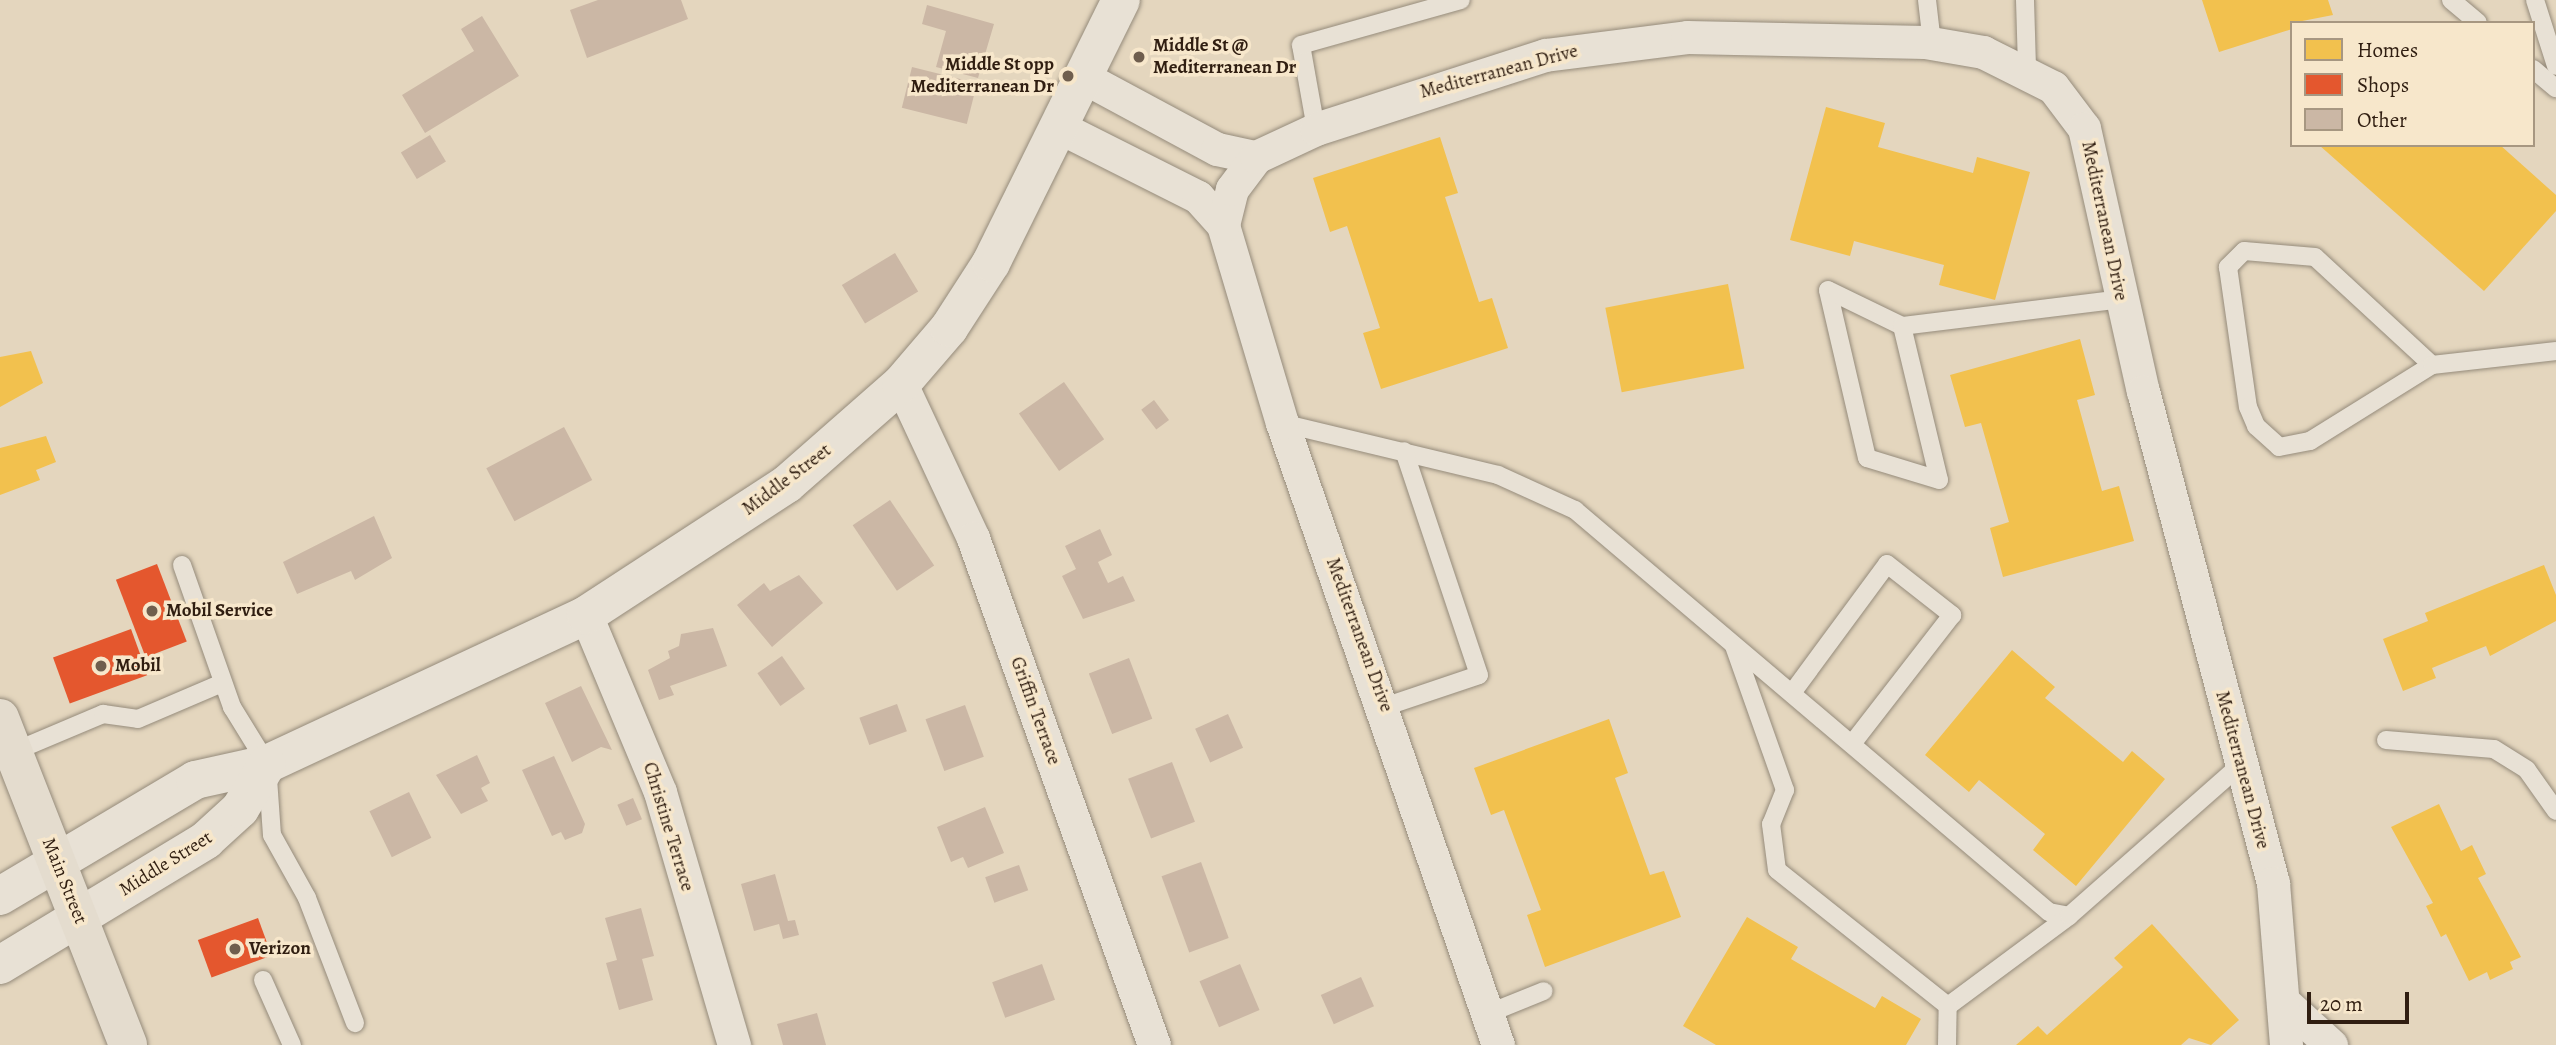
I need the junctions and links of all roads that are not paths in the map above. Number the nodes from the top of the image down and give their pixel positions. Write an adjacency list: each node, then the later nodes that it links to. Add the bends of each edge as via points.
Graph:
1 (1121, 0): 12 (main road, Middle Street)
2 (1461, 0): 15 (lane, via 1301,45)
3 (1927, 0): 8 (lane)
4 (2025, 0): 10 (lane)
5 (2451, 0): 7 (lane)
6 (2535, 0): 9 (lane)
7 (2476, 21)
8 (1932, 43): 10 (street, Mediterranean Drive); 15 (street, Mediterranean Drive, via 1687,37 1618,42 1474,75)
9 (2556, 66)
10 (2027, 69): 18 (street, Mediterranean Drive, via 2053,87 2084,128)
11 (2535, 71): 13 (lane)
12 (1084, 78): 14 (main road, Middle Street); 16 (street, via 1217,149)
13 (2556, 88)
14 (1061, 128): 17 (street, Mediterranean Drive, via 1198,197); 22 (main road, Middle Street, via 991,263)
15 (1316, 129): 16 (street, Mediterranean Drive)
16 (1256, 157): 17 (street, Mediterranean Drive, via 1232,188)
17 (1223, 225): 23 (street, Mediterranean Drive)
18 (2121, 299): 19 (lane); 35 (street, Mediterranean Drive)
19 (1902, 326): 19 (lane, via 1908,352 1939,480 1867,458 1828,290)
20 (2556, 351): 21 (lane)
21 (2432, 365): 21 (lane, via 2310,441 2279,447 2256,426 2248,407 2228,267 2251,250 2315,257)
22 (901, 384): 26 (main road, Middle Street, via 787,484); 51 (street, Griffin Terrace, via 973,538)
23 (1282, 423): 24 (lane); 30 (street, Mediterranean Drive)
24 (1404, 451): 27 (lane, via 1498,475 1575,510); 30 (lane, via 1479,675)
25 (183, 565): 28 (lane)
26 (586, 615): 34 (main road, Middle Street); 50 (street, Christine Terrace, via 655,779)
27 (1734, 645): 29 (lane); 45 (lane, via 1785,790 1771,824 1777,870)
28 (222, 683): 31 (lane, via 138,719 103,714); 34 (lane)
29 (1792, 694): 33 (lane); 33 (lane, via 1887,564 1952,615)
30 (1384, 707): 46 (street, Mediterranean Drive)
31 (6, 735): 37 (main road, Main Street)
32 (2386, 740): 36 (lane, via 2494,749 2527,770)
33 (1853, 744): 39 (lane, via 2049,912)
34 (267, 764): 37 (main road, Middle Street, via 195,780); 40 (main road, Middle Street, via 224,827); 47 (lane, via 272,835 307,898)
35 (2239, 766): 39 (lane); 44 (street, Mediterranean Drive, via 2273,883)
36 (2556, 811)
37 (57, 862): 38 (main road, Middle Street); 40 (main road, Main Street)
38 (0, 896)
39 (2069, 916): 45 (lane)
40 (78, 918): 41 (main road, Middle Street); 48 (main road, Main Street)
41 (0, 965)
42 (263, 980): 49 (lane)
43 (1544, 991): 46 (lane)
44 (2286, 1004): 54 (street, Mediterranean Drive); 55 (street)
45 (1948, 1006): 53 (lane)
46 (1487, 1014): 52 (street, Mediterranean Drive)
47 (355, 1023)
48 (128, 1045)
49 (292, 1045)
50 (734, 1045)
51 (1154, 1045)
52 (1498, 1045)
53 (1947, 1045)
54 (2286, 1045)
55 (2331, 1045)

